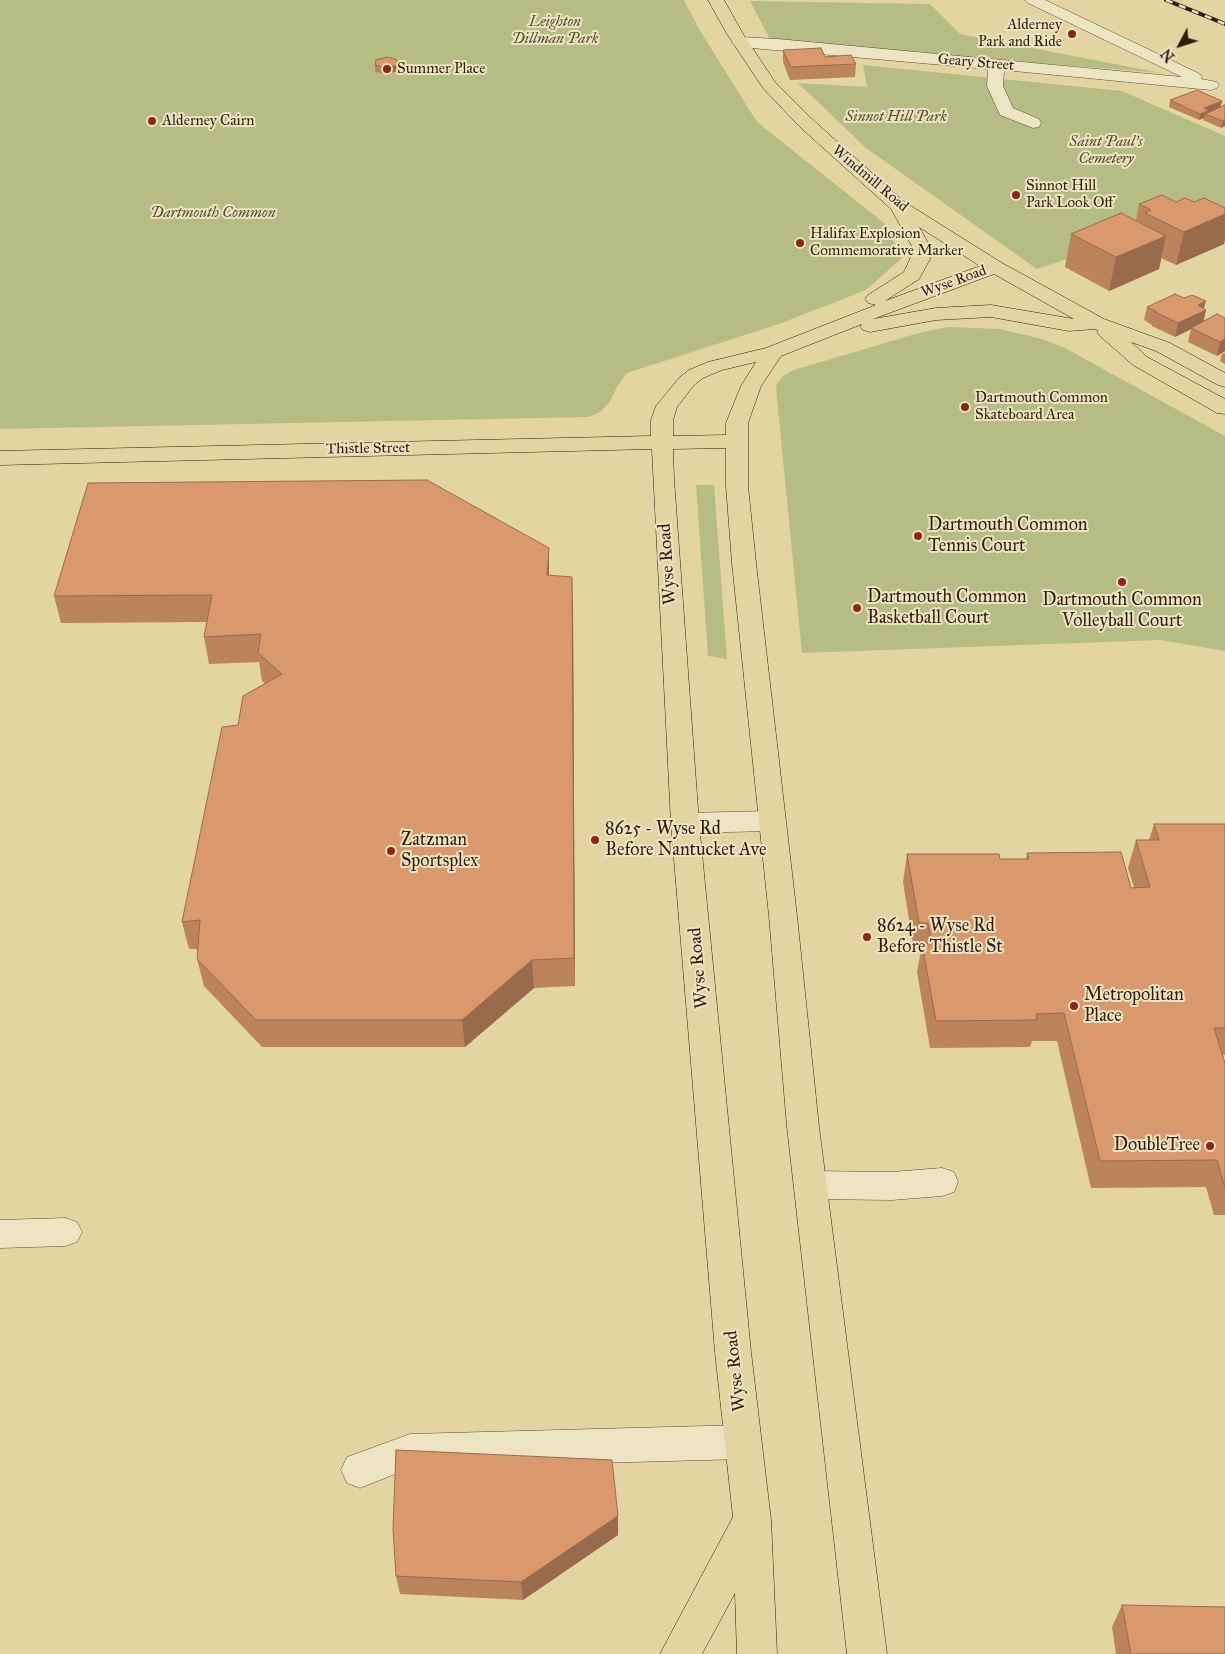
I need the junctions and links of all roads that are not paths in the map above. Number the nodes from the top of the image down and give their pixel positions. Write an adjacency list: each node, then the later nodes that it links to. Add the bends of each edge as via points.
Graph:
1 (716, 0): 3 (main road, Windmill Road)
2 (1033, 0): 5 (street)
3 (740, 42): 4 (street, Geary Street); 7 (main road, Windmill Road, via 769,85)
4 (996, 65): 5 (street, Geary Street); 6 (street, via 995,86 1006,111)
5 (1218, 87)
6 (1033, 123)
7 (896, 205): 8 (main road, Windmill Road); 10 (main road, via 922,248 912,275)
8 (995, 267): 9 (main road, Windmill Road); 10 (main road, Wyse Road)
9 (1097, 323): 10 (main road, via 1069,325 991,311 936,314 880,325); 12 (main road, Windmill Road, via 1163,347); 13 (main road, Windmill Road, via 1140,362)
10 (829, 329): 11 (main road, Wyse Road)
11 (773, 352): 14 (main road, via 751,386 737,422); 15 (main road, Wyse Road, via 715,366 687,381 664,410)
12 (1225, 380)
13 (1225, 408)
14 (736, 441): 15 (main road, Thistle Street); 17 (main road, via 744,563)
15 (661, 442): 16 (main road, Thistle Street); 18 (main road, Wyse Road)
16 (0, 458)
17 (771, 821): 18 (street); 20 (main road)
18 (686, 824): 23 (main road, Wyse Road)
19 (942, 1182): 20 (street)
20 (810, 1186): 26 (main road)
21 (65, 1232): 22 (street)
22 (0, 1234)
23 (743, 1442): 24 (street, via 410,1451); 25 (main road, Wyse Road)
24 (360, 1470)
25 (752, 1520): 27 (main road); 28 (main road, Wyse Road)
26 (863, 1612): 29 (main road); 30 (main road)
27 (680, 1654)
28 (757, 1654)
29 (867, 1654)
30 (885, 1654)

